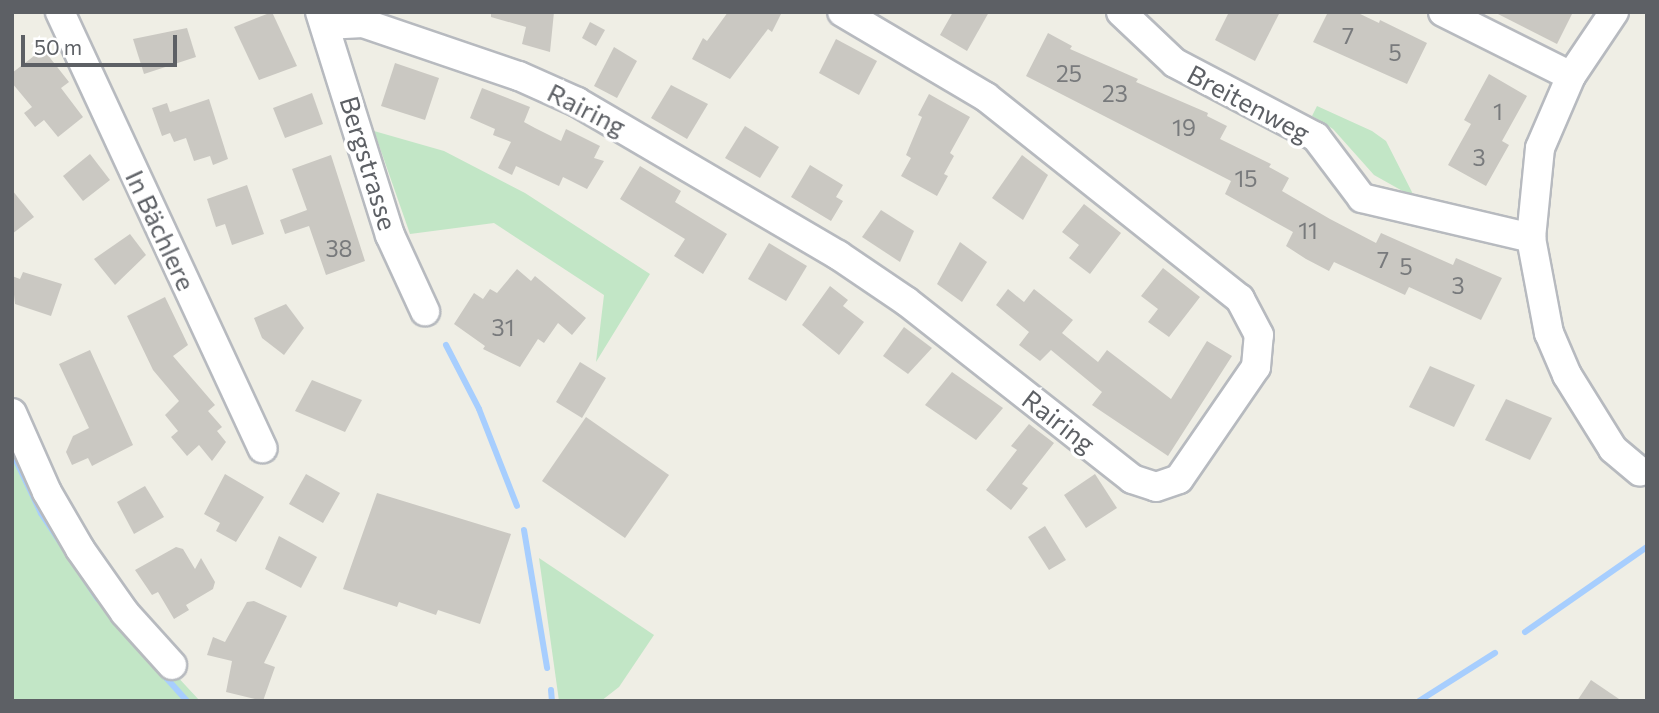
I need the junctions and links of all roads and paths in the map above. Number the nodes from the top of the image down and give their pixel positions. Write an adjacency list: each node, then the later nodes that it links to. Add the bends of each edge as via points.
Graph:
1 (60, 12): 11 (street, In Bächlere)
2 (842, 12): 6 (street, Rairing, via 986,97 1240,299 1259,335 1256,367 1179,479 1156,487 1132,479 906,301 838,255 588,108 519,76 363,23)
3 (1121, 12): 8 (street, Breitenweg, via 1175,63 1316,137 1362,198)
4 (1443, 12): 7 (street)
5 (1614, 12): 7 (street)
6 (323, 18): 9 (street, Bergstrasse, via 390,235)
7 (1571, 76): 8 (street, via 1540,148)
8 (1531, 238): 12 (street, via 1549,333 1567,375 1613,449)
9 (425, 311)
10 (12, 413): 13 (street, via 47,492 80,549 125,613)
11 (262, 448)
12 (1640, 472)
13 (172, 665)

